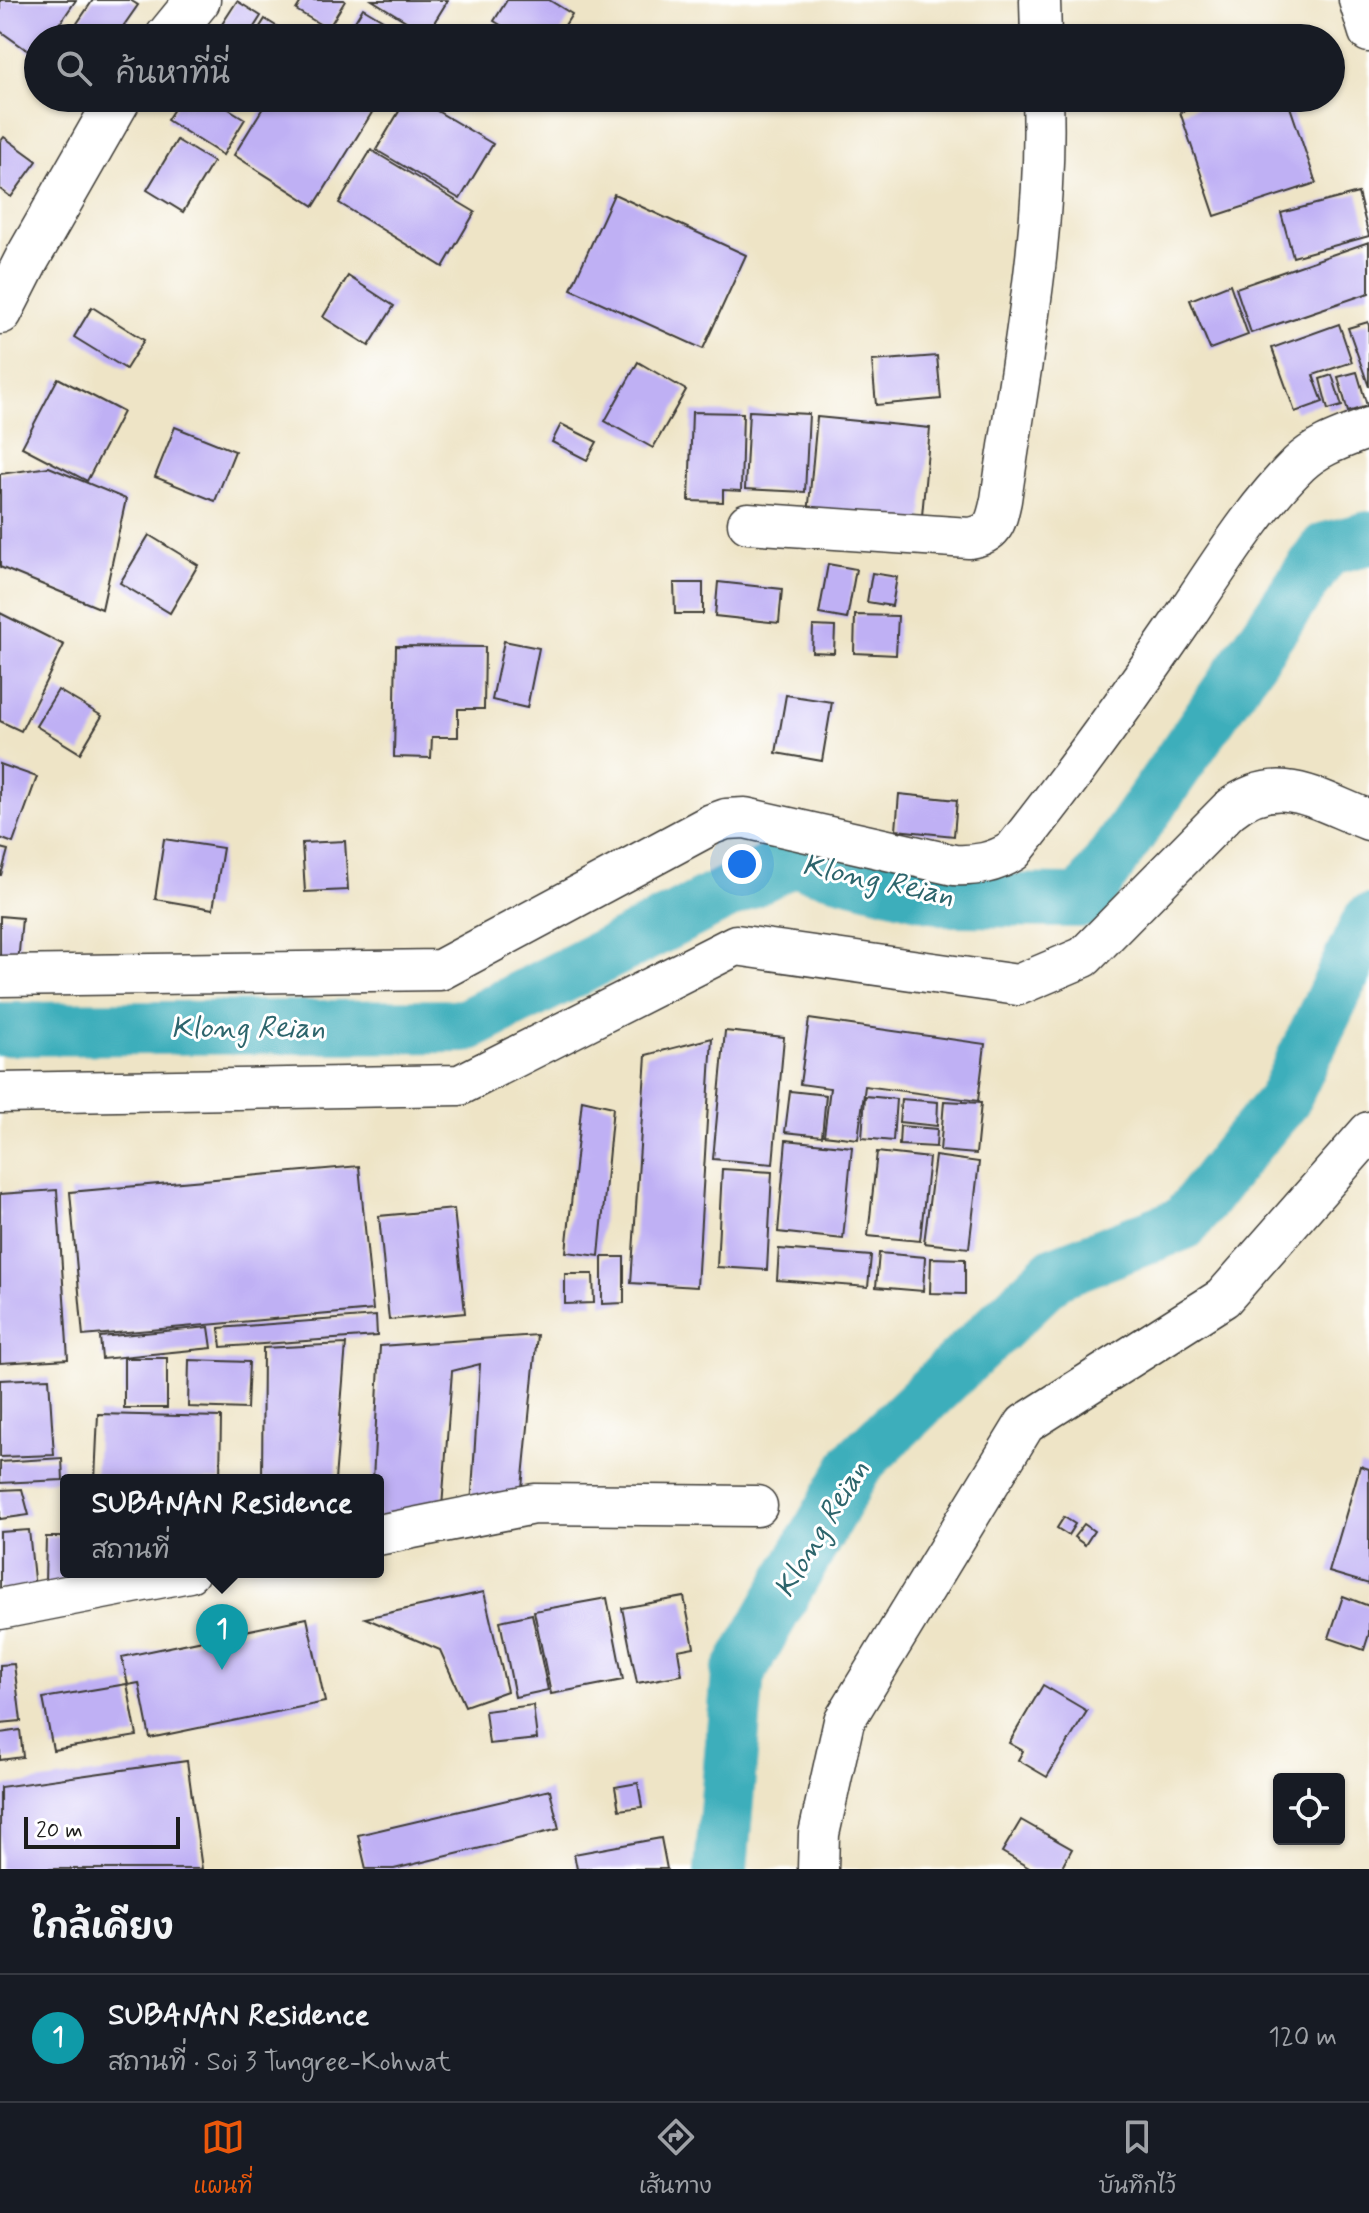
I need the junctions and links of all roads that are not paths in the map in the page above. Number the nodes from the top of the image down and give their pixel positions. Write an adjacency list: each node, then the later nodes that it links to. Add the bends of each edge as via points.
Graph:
1 (198, 0): 4 (street)
2 (1040, 0): 5 (street)
3 (1359, 0): 6 (street)
4 (178, 24)
5 (1041, 24)
6 (1369, 32)
7 (111, 112): 9 (street)
8 (1043, 112): 11 (street, via 1033,292 1001,500 990,530 969,538)
9 (0, 312)
10 (1369, 428): 13 (street, via 1324,445 1277,489 1077,772 1002,859 954,865 745,818 726,819 440,970)
11 (748, 523)
12 (1366, 819): 14 (street, via 1294,791 1256,792 1229,810 1084,957 1018,985 736,945 460,1085)
13 (0, 976)
14 (0, 1093)
15 (1361, 1158): 20 (street, via 1223,1298 1025,1424 844,1721 819,1834)
16 (757, 1506): 17 (street, via 534,1504)
17 (384, 1534)
18 (158, 1578): 19 (street)
19 (0, 1609)
20 (818, 1869)

